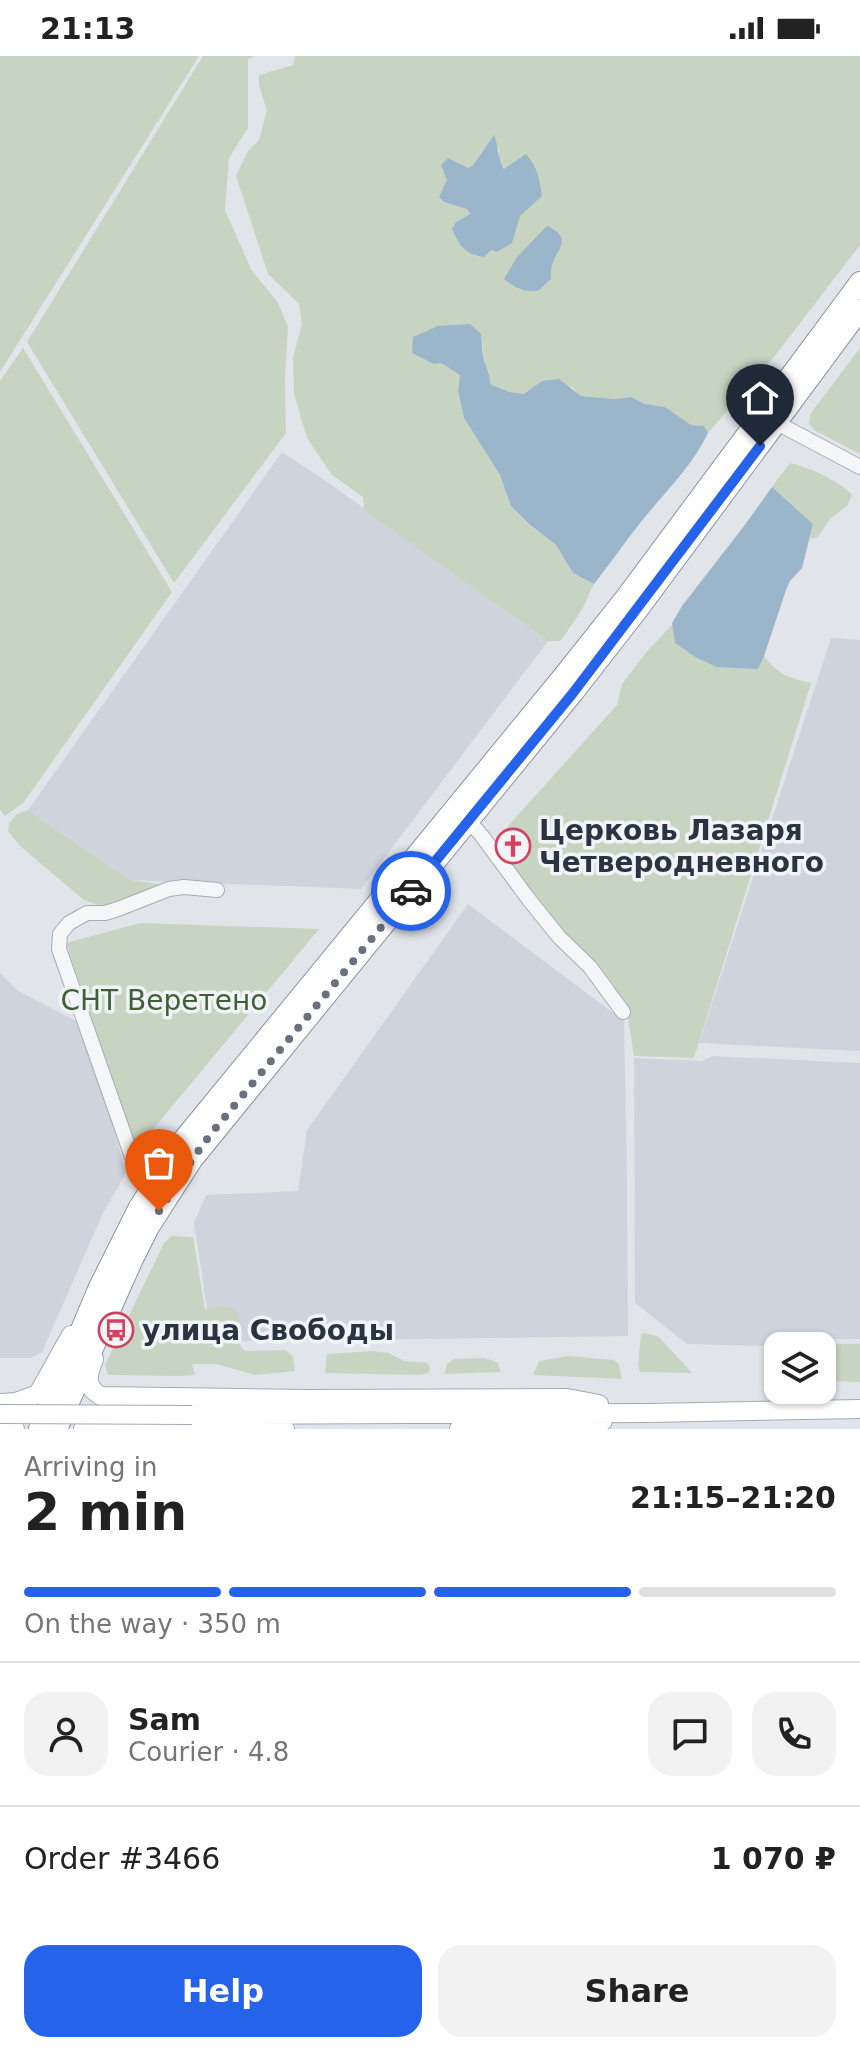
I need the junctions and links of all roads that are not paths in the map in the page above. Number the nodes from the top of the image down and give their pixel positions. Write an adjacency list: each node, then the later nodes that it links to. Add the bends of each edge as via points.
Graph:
1 (860, 282): 8 (highway, via 626,597)
2 (860, 310): 3 (highway)
3 (777, 423): 4 (street); 5 (highway, via 640,607)
4 (860, 467)
5 (469, 821): 7 (street); 9 (highway, via 192,1160)
6 (217, 890): 8 (street, via 169,889 105,913 87,913 60,934 59,949 132,1157)
7 (623, 1012)
8 (154, 1182): 9 (highway, via 113,1260)
9 (92, 1327): 10 (main road, via 70,1335 38,1394); 12 (main road, via 103,1336 88,1375 90,1386 101,1396 567,1398); 16 (highway); 17 (highway)
10 (0, 1403)
11 (860, 1409): 12 (main road)
12 (650, 1413): 13 (main road, bridge); 20 (main road, via 569,1428)
13 (0, 1414)
14 (0, 1426): 15 (main road)
15 (15, 1429)
16 (39, 1429)
17 (57, 1429)
18 (83, 1429): 19 (main road)
19 (285, 1429)
20 (459, 1429)

